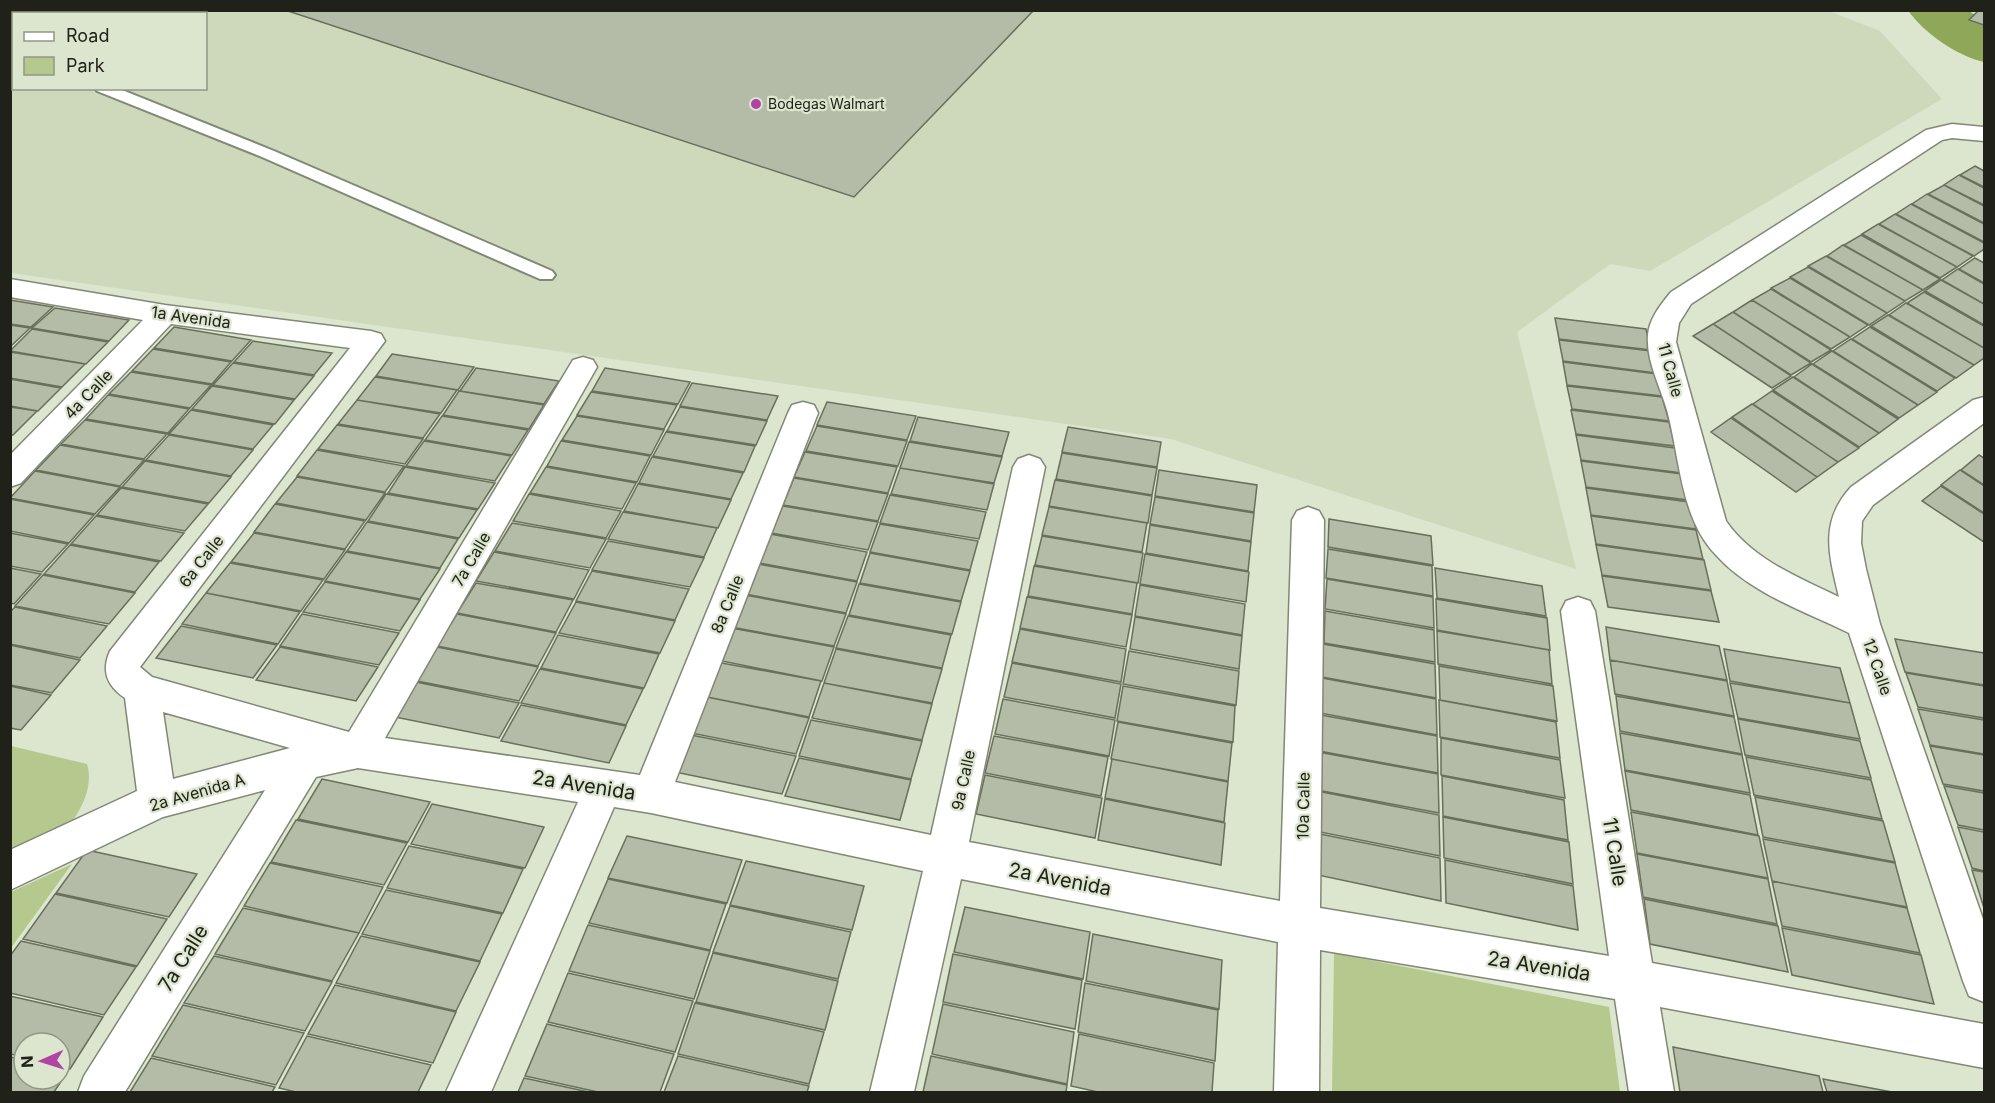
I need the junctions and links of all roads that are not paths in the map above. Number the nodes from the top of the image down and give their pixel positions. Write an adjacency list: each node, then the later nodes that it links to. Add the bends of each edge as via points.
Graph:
1 (107, 90): 3 (lane, via 268,154)
2 (1984, 134): 14 (street, 11 Calle, via 1952,130 1934,135 1682,298 1669,313 1662,336 1701,494 1719,537 1752,567)
3 (546, 275)
4 (10, 288): 5 (street, 1a Avenida)
5 (165, 314): 6 (street, 1a Avenida); 11 (street, 4a Calle)
6 (371, 341): 15 (street, 6a Calle, via 123,662 124,677)
7 (584, 367): 16 (street, 7a Calle)
8 (1984, 408): 14 (street, 12 Calle, via 1855,504 1846,521 1845,543)
9 (803, 413): 19 (street, 8a Calle)
10 (1029, 467): 21 (street, 9a Calle)
11 (10, 475)
12 (1308, 520): 23 (street, 10a Calle)
13 (1578, 611): 24 (street, 11 Calle)
14 (1863, 624): 25 (street, 12 Calle)
15 (142, 690): 16 (street, 2a Avenida); 20 (street)
16 (358, 751): 17 (street, 2a Avenida A); 18 (street, 2a Avenida)
17 (304, 762): 20 (street, 2a Avenida A); 27 (street, 7a Calle)
18 (603, 788): 19 (street, 2a Avenida); 28 (street)
19 (651, 795): 21 (street, 2a Avenida)
20 (157, 801): 22 (street, 2a Avenida A)
21 (946, 857): 23 (street, 2a Avenida); 29 (street, 9a Calle)
22 (10, 871)
23 (1301, 926): 24 (street, 2a Avenida); 30 (street, 10a Calle)
24 (1635, 981): 26 (street, 2a Avenida); 31 (street, 11 Calle)
25 (1984, 981)
26 (1984, 1046)
27 (100, 1092)
28 (468, 1092)
29 (892, 1092)
30 (1296, 1092)
31 (1651, 1092)

